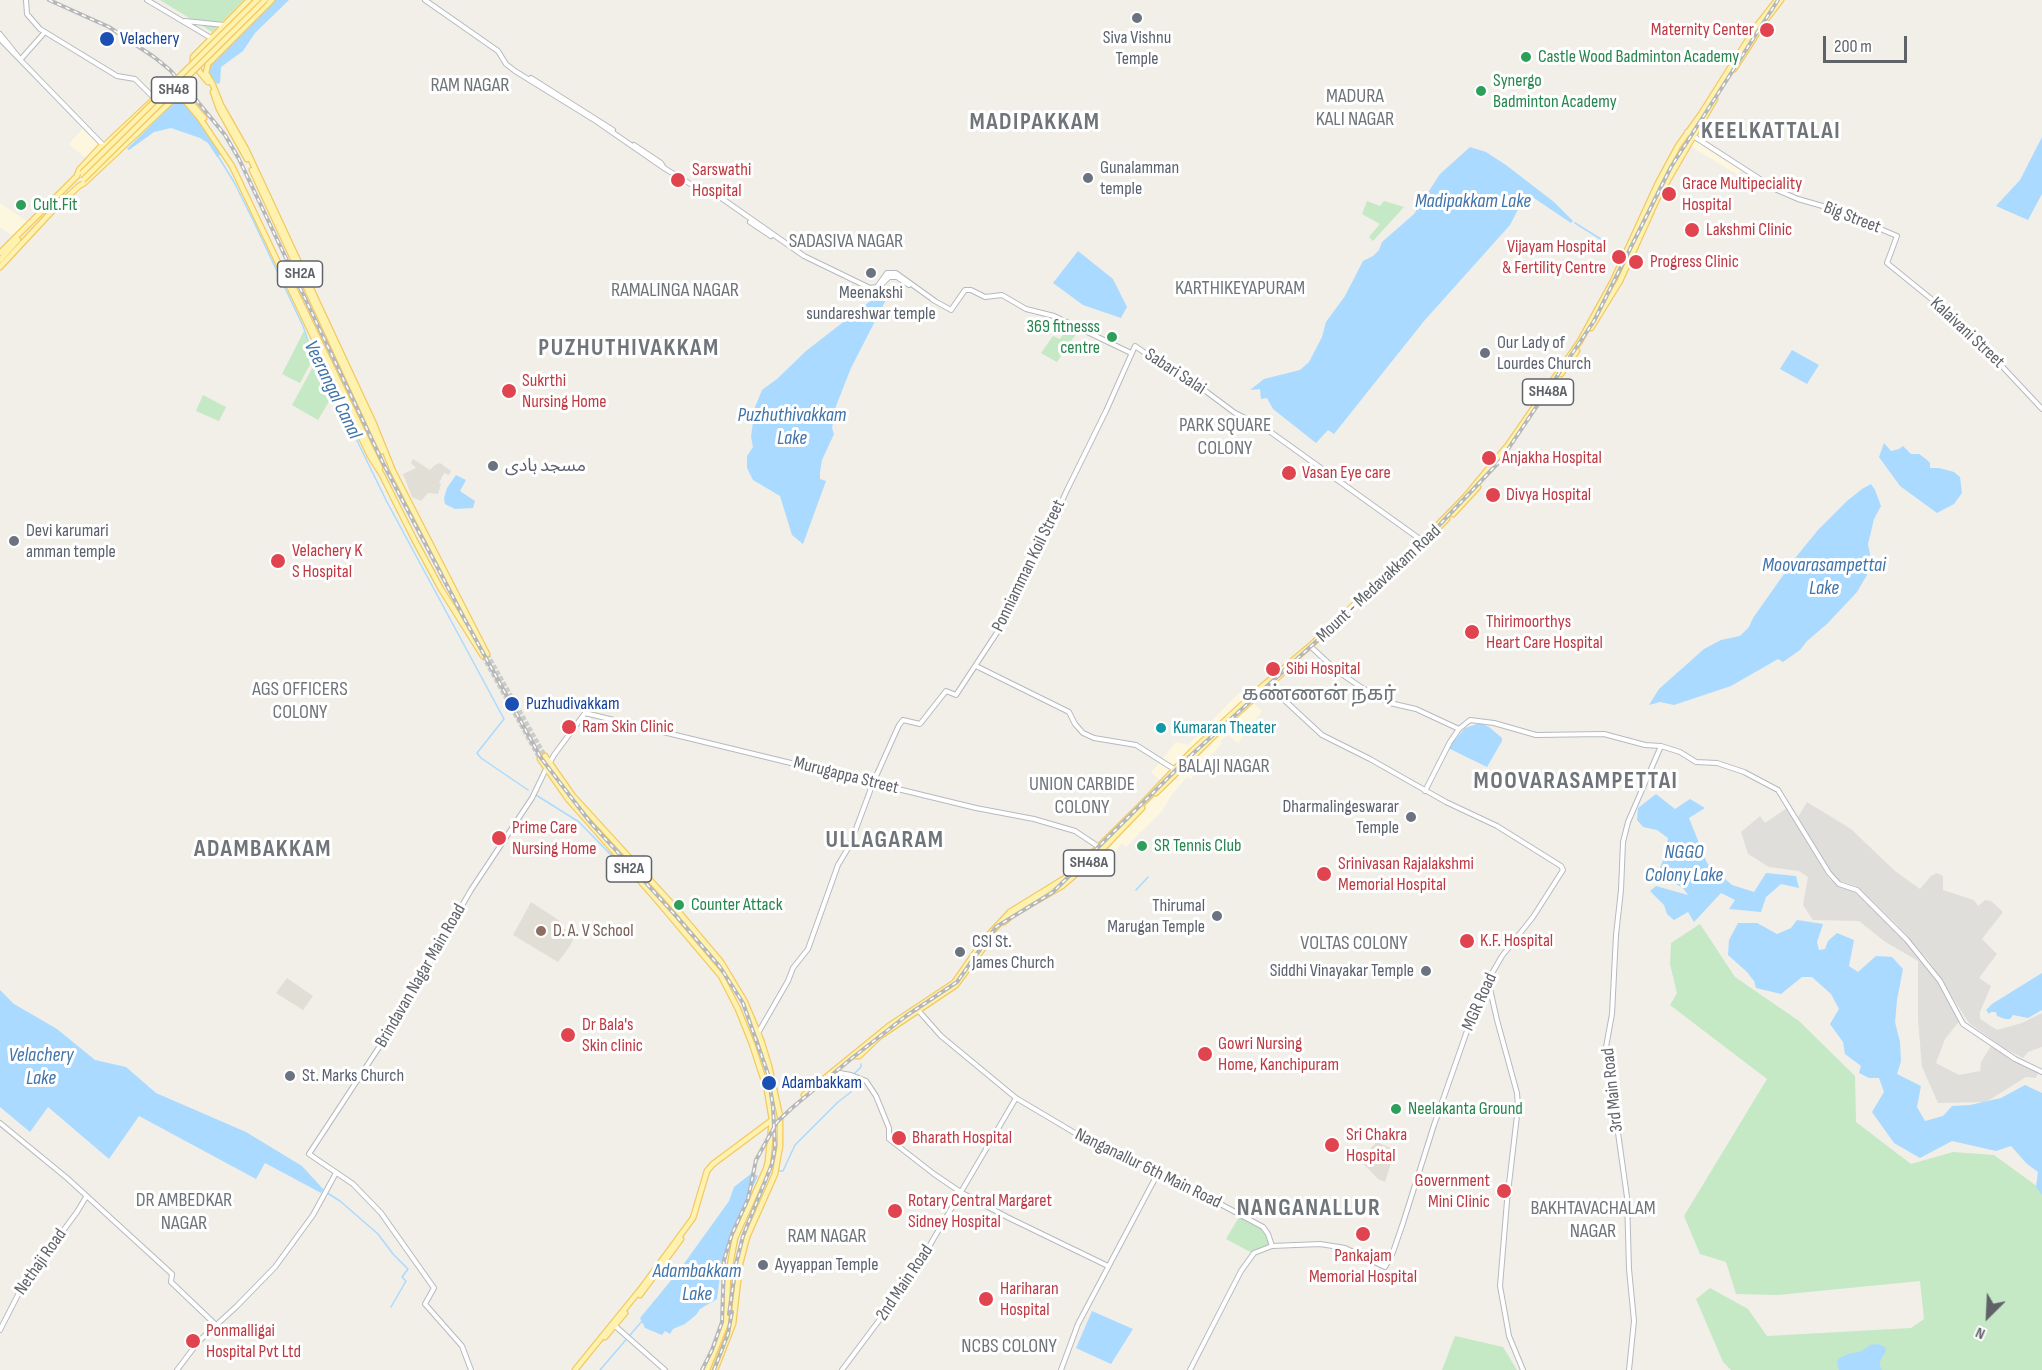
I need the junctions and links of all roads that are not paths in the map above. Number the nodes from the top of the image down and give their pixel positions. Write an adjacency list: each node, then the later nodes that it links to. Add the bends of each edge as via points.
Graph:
1 (26, 0): 12 (street, via 27,14)
2 (147, 0): 10 (street)
3 (249, 0): 11 (main road)
4 (257, 0): 26 (main road, SH48, bridge)
5 (265, 0): 27 (main road, SH48, bridge)
6 (272, 0): 18 (main road)
7 (425, 0): 17 (street, via 483,40)
8 (1777, 0): 23 (main road, Mount - Medavakkam Road / SH48A)
9 (1781, 0): 23 (main road, Mount - Medavakkam Road / SH48A)
10 (182, 21): 11 (street); 14 (street)
11 (224, 25): 14 (main road)
12 (45, 32): 16 (street); 22 (street, via 117,76 135,80)
13 (0, 34): 16 (street)
14 (211, 38): 19 (main road, via 191,59)
15 (0, 39): 16 (street)
16 (21, 59): 24 (street)
17 (506, 62): 25 (street, via 515,72); 25 (street, via 607,125)
18 (208, 64): 19 (main road); 20 (main road)
19 (198, 70): 20 (main road, SH2A)
20 (204, 74): 36 (main road, SH2A, via 246,149)
21 (181, 94): 22 (main road, via 169,82); 27 (main road); 37 (main road, SH2A, via 235,165)
22 (153, 97): 24 (main road)
23 (1690, 134): 31 (street, Big Street, via 1777,190 1897,236); 38 (main road, Mount - Medavakkam Road / SH48A, via 1611,298 1572,359 1478,487)
24 (102, 145): 26 (main road, via 79,170)
25 (664, 168): 34 (street, via 717,195 804,256 873,289 887,273 896,273 951,310 965,290 985,297 1002,295)
26 (79, 175): 28 (main road, SH48)
27 (79, 186): 32 (main road, SH48)
28 (29, 226): 29 (main road, SH48); 30 (main road)
29 (0, 254)
30 (0, 260)
31 (1887, 263): 35 (street, Kalaivani Street, via 1945,310)
32 (0, 267)
33 (1135, 346): 34 (street, Ponniamman Koil Street); 38 (street, Sabari Salai, via 1173,372 1184,375 1235,413 1265,428)
34 (1131, 353): 42 (street, Ponniamman Koil Street, via 1025,582)
35 (2042, 409)
36 (392, 470): 37 (main road); 39 (main road, SH2A)
37 (382, 473): 39 (main road, SH2A, via 440,588)
38 (1423, 541): 40 (main road, Mount - Medavakkam Road / SH48A)
39 (478, 641): 41 (main road, SH2A)
40 (1311, 646): 43 (main road, Mount - Medavakkam Road / SH48A); 44 (street, via 1362,688); 48 (main road, Mount - Medavakkam Road / SH48A, via 1258,690)
41 (485, 655)
42 (976, 666): 48 (street, via 1069,712 1083,733 1136,745); 49 (street, Ponniamman Koil Street, via 956,694 946,691 920,724 903,720)
43 (1268, 686): 48 (main road, Mount - Medavakkam Road / SH48A); 50 (street, via 1322,735)
44 (1459, 729): 45 (street, via 1470,720 1536,735 1604,734); 50 (street)
45 (1661, 746): 59 (street, via 1696,762 1717,763 1744,772 1778,790 1829,873 1839,884 1857,890 1907,940 1940,981 1964,1023 2015,1059); 87 (street, 3rd Main Road, via 1623,842 1612,1014 1606,1047 1627,1197 1634,1321)
46 (549, 764): 47 (main road, SH2A, via 542,757); 49 (street, Murugappa Street, via 585,713); 51 (main road, SH2A)
47 (546, 769): 51 (main road, SH2A); 64 (street, Brindavan Nagar Main Road, via 389,1032 309,1154)
48 (1176, 770): 52 (main road, Mount - Medavakkam Road / SH48A)
49 (873, 783): 52 (street, Murugappa Street, via 1075,831); 57 (street, Ponniamman Koil Street, via 808,949 792,970)
50 (1425, 791): 55 (street, MGR Road, via 1497,826 1563,868)
51 (570, 797): 53 (main road, SH2A, via 672,904); 54 (main road, SH2A)
52 (1100, 848): 56 (main road, Mount - Medavakkam Road / SH48A, via 1062,886 1012,915 959,982)
53 (725, 970): 54 (main road); 57 (main road, SH2A, via 741,994)
54 (721, 976): 62 (main road, SH2A, via 752,1044)
55 (1488, 979): 68 (street, MGR Road, via 1474,1009 1385,1267 1345,1248 1320,1244); 86 (street, via 1518,1107 1500,1286 1509,1336)
56 (917, 1009): 58 (main road, Mount - Medavakkam Road / SH48A); 61 (street, Nanganallur 6th Main Road, via 941,1036)
57 (758, 1034): 71 (main road, SH2A, via 780,1116 780,1146 772,1180 747,1237)
58 (834, 1072): 60 (main road, Mount - Medavakkam Road / SH48A); 66 (street, via 866,1081 876,1096 892,1143)
59 (2042, 1072)
60 (804, 1095)
61 (1016, 1098): 65 (street, Nanganallur 6th Main Road, via 1080,1136); 66 (street, 2nd Main Road)
62 (772, 1120): 70 (main road, SH2A, via 766,1169 735,1238); 74 (main road, via 707,1171 695,1215 657,1273)
63 (0, 1123): 67 (street)
64 (336, 1173): 73 (street, via 313,1215 275,1267); 78 (street, via 353,1184 381,1213 434,1288 425,1304 462,1346)
65 (1158, 1173): 68 (street, Nanganallur 6th Main Road, via 1263,1227); 69 (street)
66 (962, 1193): 69 (street); 83 (street, 2nd Main Road, via 910,1279)
67 (86, 1197): 73 (street, via 172,1274 171,1282); 76 (street, Nethaji Road, via 23,1286)
68 (1272, 1246): 85 (street, via 1252,1255)
69 (1108, 1266): 84 (street, via 1078,1324)
70 (728, 1284): 71 (main road); 72 (main road, SH2A)
71 (737, 1284): 75 (main road, SH2A)
72 (726, 1323): 75 (main road); 81 (main road, SH2A)
73 (215, 1324): 77 (street)
74 (613, 1324): 79 (main road); 80 (street)
75 (733, 1324): 82 (main road, SH2A)
76 (0, 1330)
77 (177, 1370)
78 (471, 1370)
79 (577, 1370)
80 (665, 1370)
81 (707, 1370)
82 (715, 1370)
83 (842, 1370)
84 (1061, 1370)
85 (1190, 1370)
86 (1523, 1370)
87 (1629, 1370)

